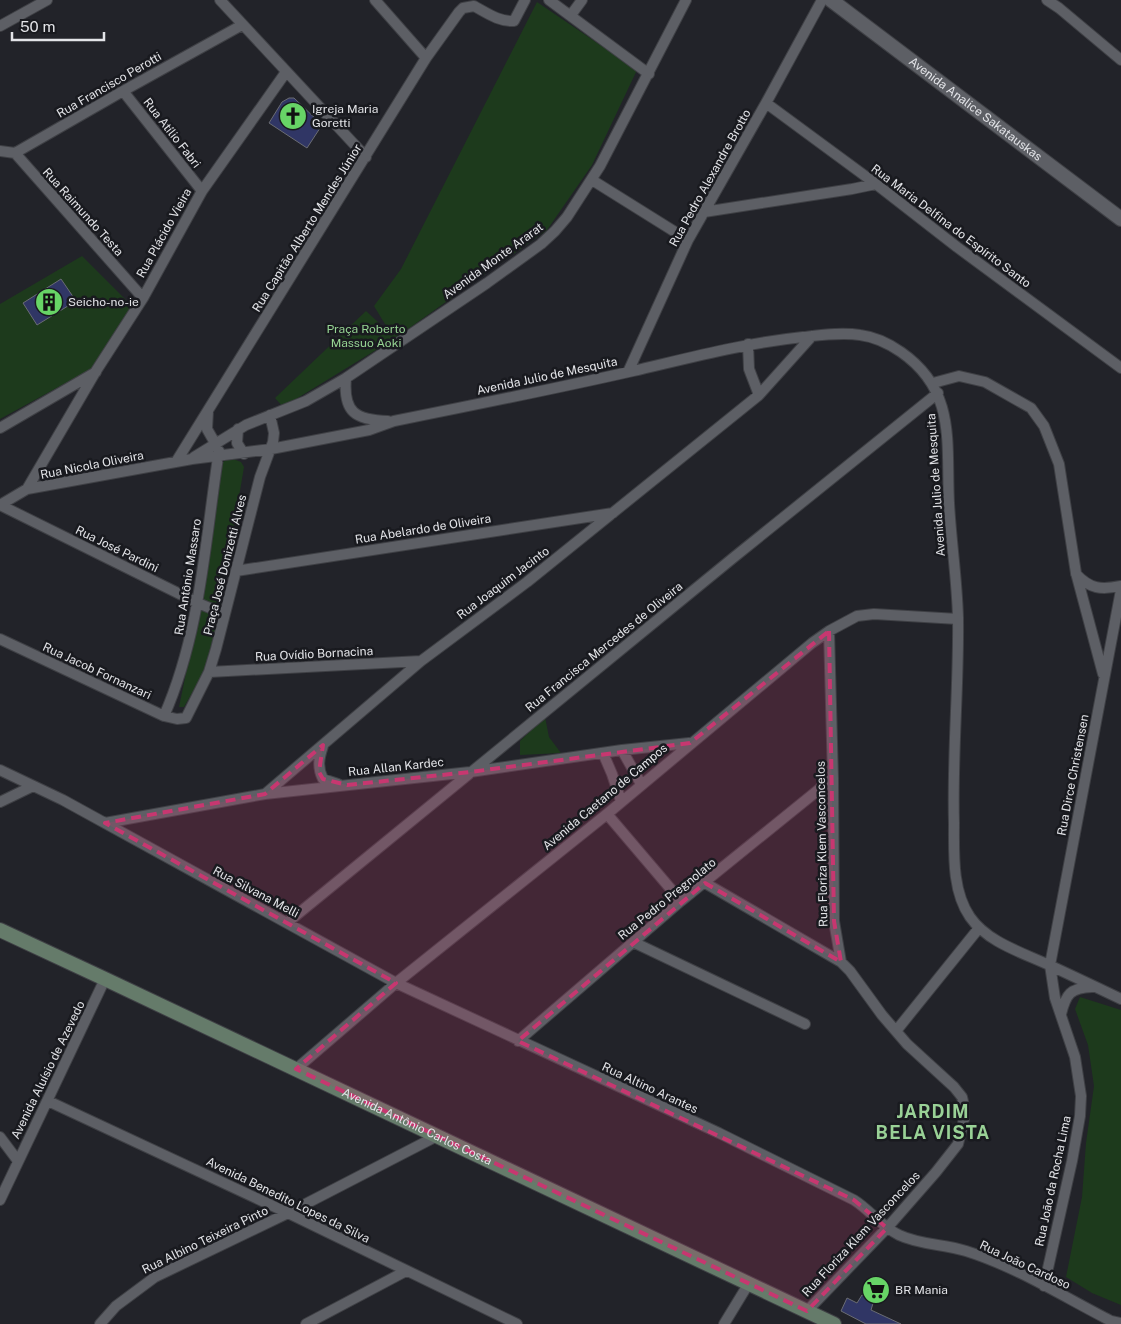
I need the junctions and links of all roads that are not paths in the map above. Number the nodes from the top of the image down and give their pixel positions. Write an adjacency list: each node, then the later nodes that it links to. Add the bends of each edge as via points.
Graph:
1 (47, 0): 13 (street)
2 (220, 0): 12 (street)
3 (375, 0): 14 (street)
4 (525, 0): 14 (street, Rua Capitão Alberto Mendes Júnior, via 514,21 498,19 474,6 463,8)
5 (549, 0): 11 (street)
6 (582, 0): 11 (street)
7 (686, 0): 17 (street, Avenida Monte Ararat)
8 (822, 0): 19 (street, Rua Pedro Alexandre Brotto)
9 (831, 0): 27 (street, Avenida Analice Sakatauskas)
10 (1047, 0): 15 (street)
11 (571, 15): 17 (street)
12 (242, 25): 16 (street); 18 (street, Rua Francisco Perotti)
13 (0, 26)
14 (426, 58): 22 (street, Rua Capitão Alberto Mendes Júnior)
15 (1121, 60)
16 (286, 72): 22 (street); 25 (street, Rua Plácido Vieira)
17 (649, 74): 23 (street, Avenida Monte Ararat)
18 (123, 90): 21 (street, Rua Francisco Perotti); 25 (street, Rua Atílio Fabri)
19 (766, 103): 24 (street, Rua Maria Delfina do Espírito Santo); 26 (street, Rua Pedro Alexandre Brotto)
20 (0, 151): 21 (street)
21 (15, 153): 29 (street, Rua Raimundo Testa)
22 (366, 157): 38 (street, Rua Capitão Alberto Mendes Júnior)
23 (592, 180): 28 (street); 35 (street, Avenida Monte Ararat, via 567,217 541,244)
24 (876, 184): 26 (street); 32 (street, Rua Maria Delfina do Espírito Santo)
25 (202, 191): 29 (street, Rua Plácido Vieira)
26 (704, 212): 28 (street, Rua Pedro Alexandre Brotto)
27 (1121, 219)
28 (688, 240): 34 (street, Rua Pedro Alexandre Brotto)
29 (142, 298): 33 (street, Rua Plácido Vieira)
30 (812, 336): 31 (street, Avenida Julio de Mesquita); 36 (street, Avenida Julio de Mesquita, via 857,334 884,341 916,362); 37 (street, Rua Joaquim Jacinto)
31 (748, 344): 34 (street, Avenida Julio de Mesquita); 37 (street, via 749,369)
32 (1121, 368)
33 (96, 371): 41 (street); 49 (street, Rua Plácido Vieira)
34 (628, 372): 40 (street, Avenida Julio de Mesquita)
35 (346, 378): 39 (street, Avenida Monte Ararat, via 306,401); 40 (street, Avenida Julio de Mesquita, via 346,400 354,412 367,419)
36 (936, 388): 53 (street, via 959,376 985,382 1031,408 1044,426 1059,464); 58 (street, Avenida Julio de Mesquita, via 942,404 947,443); 71 (street, Rua Francisca Mercedes de Oliveira)
37 (759, 395): 51 (street, Rua Joaquim Jacinto)
38 (208, 410): 43 (street, via 207,429); 48 (street, Rua Capitão Alberto Mendes Júnior)
39 (270, 415): 42 (street, Rua Nicola Oliveira); 44 (street, Praça José Donizetti Alves, via 274,433)
40 (394, 421): 44 (street, Avenida Julio de Mesquita, via 369,430)
41 (0, 428)
42 (238, 429): 43 (street, Rua Nicola Oliveira); 45 (street, via 237,443)
43 (218, 441): 46 (street, Rua Antônio Massaro); 47 (street, Rua Nicola Oliveira)
44 (271, 450): 45 (street, Rua Nicola Oliveira); 52 (street, Praça José Donizetti Alves, via 260,477)
45 (244, 454): 46 (street, Rua Nicola Oliveira)
46 (218, 457): 47 (street, Rua Nicola Oliveira); 56 (street, Rua Antônio Massaro)
47 (192, 459): 48 (street, Rua Nicola Oliveira)
48 (176, 462): 49 (street, Rua Nicola Oliveira)
49 (28, 489): 50 (street, Rua Nicola Oliveira)
50 (0, 505): 56 (street, Rua José Pardini)
51 (614, 512): 52 (street, Rua Abelardo de Oliveira); 61 (street, Rua Joaquim Jacinto)
52 (236, 571): 57 (street, Praça José Donizetti Alves)
53 (1076, 573): 54 (street, via 1096,588); 63 (street)
54 (1121, 586)
55 (1121, 590): 63 (street, Rua Dirce Christensen)
56 (198, 603): 57 (street, Rua José Pardini); 64 (street, Rua Antônio Massaro, via 182,671)
57 (224, 614): 62 (street, Praça José Donizetti Alves)
58 (958, 619): 59 (street, Avenida Caetano de Campos, via 874,614 857,616); 84 (street, Avenida Julio de Mesquita, via 953,786 956,876 968,914)
59 (828, 631): 66 (street, Avenida Caetano de Campos); 72 (street, Rua Floriza Klem Vasconcelos)
60 (0, 639): 64 (street, Rua Jacob Fornanzari)
61 (421, 661): 62 (street, Rua Ovídio Bornacina); 67 (street, Rua Joaquim Jacinto)
62 (209, 672): 65 (street, Praça José Donizetti Alves)
63 (1104, 677): 88 (street, Rua Dirce Christensen)
64 (164, 716): 65 (street, Rua Jacob Fornanzari)
65 (186, 718)
66 (690, 743): 68 (street, Rua Allan Kardec); 73 (street, Avenida Caetano de Campos)
67 (323, 745): 74 (street, via 319,760 323,779); 76 (street, Rua Joaquim Jacinto)
68 (622, 750): 69 (street, Rua Allan Kardec); 73 (street)
69 (603, 753): 71 (street, Rua Allan Kardec); 77 (street)
70 (0, 770): 75 (street, Rua Silvana Melli)
71 (470, 772): 74 (street, Rua Allan Kardec); 83 (street, Rua Francisca Mercedes de Oliveira)
72 (834, 778): 81 (street, Rua Pedro Pregnolato); 87 (street, Rua Floriza Klem Vasconcelos, via 834,921)
73 (641, 784): 77 (street, Avenida Caetano de Campos)
74 (347, 785): 76 (street, Rua Allan Kardec)
75 (33, 786): 78 (street); 80 (street, Rua Silvana Melli)
76 (265, 794): 80 (street, Rua Allan Kardec)
77 (621, 801): 79 (street, Avenida Caetano de Campos)
78 (0, 802)
79 (607, 814): 82 (street); 90 (street, Avenida Caetano de Campos)
80 (105, 823): 83 (street, Rua Silvana Melli)
81 (705, 883): 82 (street, Rua Pedro Pregnolato); 87 (street)
82 (680, 901): 86 (street, Rua Pedro Pregnolato)
83 (288, 922): 90 (street, Rua Silvana Melli)
84 (978, 928): 88 (street, Avenida Julio de Mesquita, via 1002,944); 95 (street)
85 (0, 930): 89 (main road, Avenida Antônio Carlos Costa)
86 (633, 942): 94 (street); 96 (street, Rua Pedro Pregnolato)
87 (841, 962): 95 (street, Rua Floriza Klem Vasconcelos)
88 (1050, 965): 91 (street, Avenida Julio de Mesquita); 93 (street, Rua João da Rocha Lima)
89 (105, 979): 97 (main road, Avenida Antônio Carlos Costa); 98 (street, Avenida Aluísio de Azevedo)
90 (396, 983): 96 (street, Rua Altino Arantes); 97 (street, Avenida Caetano de Campos)
91 (1095, 987): 92 (street, Avenida Julio de Mesquita); 93 (street, via 1073,990 1065,998)
92 (1121, 999)
93 (1061, 1014): 107 (street, Rua João da Rocha Lima, via 1075,1057 1081,1096 1080,1116)
94 (805, 1024)
95 (896, 1031): 104 (street, Rua Floriza Klem Vasconcelos, via 962,1097 964,1118 958,1144)
96 (518, 1042): 104 (street, Rua Altino Arantes, via 854,1200)
97 (296, 1069): 99 (main road, Avenida Antônio Carlos Costa)
98 (48, 1101): 101 (street, Avenida Aluísio de Azevedo); 103 (street, Avenida Benedito Lopes da Silva)
99 (437, 1136): 103 (street, Rua Albino Teixeira Pinto); 106 (main road, Avenida Antônio Carlos Costa)
100 (0, 1137): 101 (street)
101 (18, 1161): 102 (street, Avenida Aluísio de Azevedo)
102 (0, 1200)
103 (288, 1213): 105 (street, Avenida Benedito Lopes da Silva); 110 (street, Rua Albino Teixeira Pinto, via 155,1276 116,1306)
104 (887, 1228): 107 (street, Rua João Cardoso, via 900,1236 973,1254); 108 (street, Rua Floriza Klem Vasconcelos)
105 (406, 1272): 111 (street); 112 (street, Avenida Benedito Lopes da Silva)
106 (749, 1284): 108 (main road, Avenida Antônio Carlos Costa); 113 (street)
107 (1044, 1286): 109 (street, Rua João Cardoso, via 1111,1322)
108 (807, 1311): 114 (main road, Avenida Antônio Carlos Costa)
109 (1121, 1323)
110 (100, 1324)
111 (306, 1324)
112 (517, 1324)
113 (724, 1324)
114 (834, 1324)

